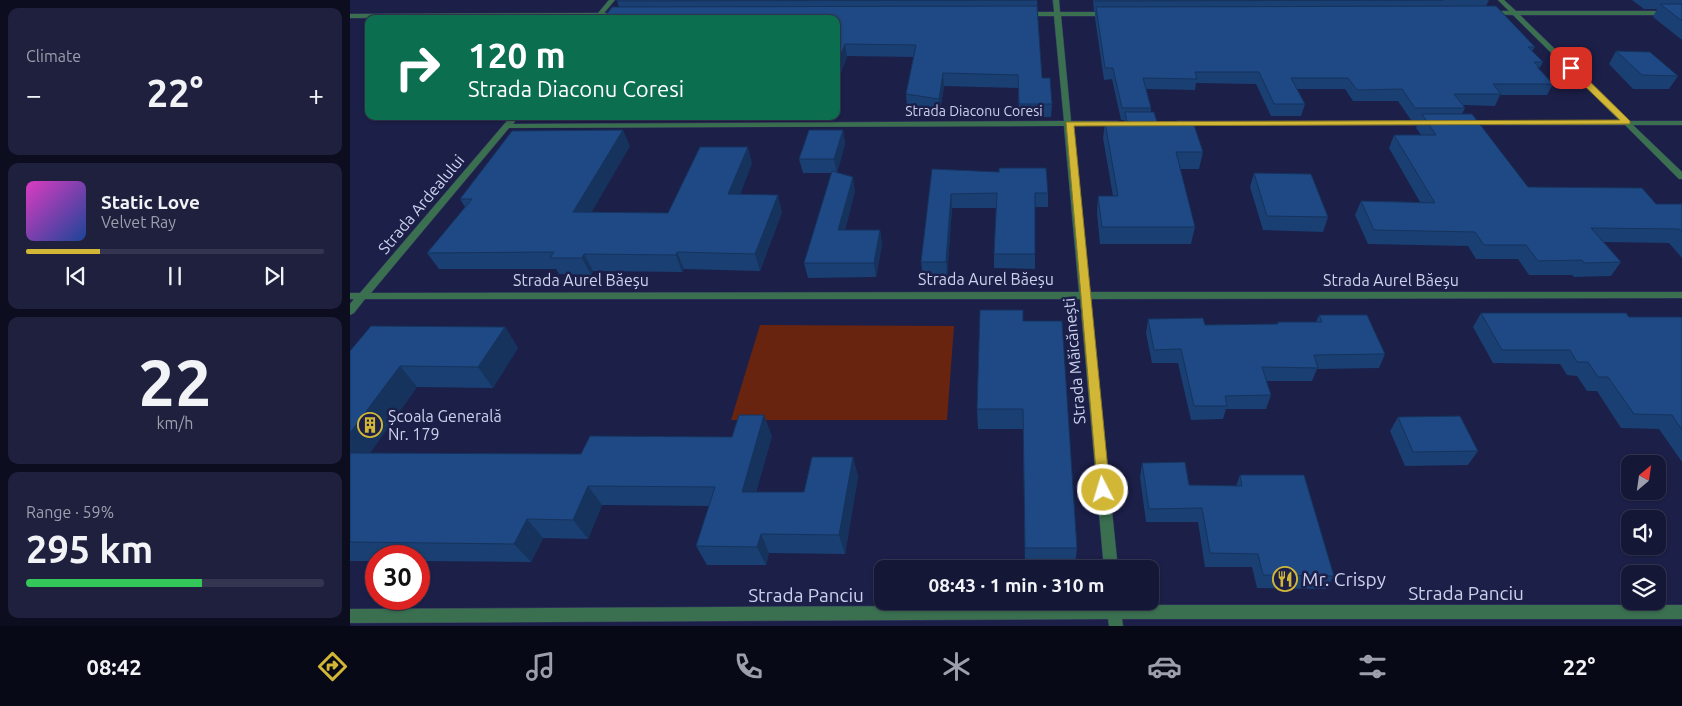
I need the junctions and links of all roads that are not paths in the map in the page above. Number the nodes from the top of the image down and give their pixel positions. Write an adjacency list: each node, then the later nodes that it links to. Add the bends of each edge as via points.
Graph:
1 (612, 0): 10 (street)
2 (1056, 0): 8 (street, Strada Măicănești)
3 (1501, 0): 5 (street)
4 (1484, 13): 5 (street)
5 (1514, 13): 6 (street); 19 (street)
6 (1682, 13)
7 (1018, 14): 8 (street)
8 (1058, 14): 9 (street); 14 (street, Strada Măicănești)
9 (1115, 14)
10 (600, 15)
11 (350, 16): 12 (street)
12 (365, 16)
13 (512, 120): 21 (street, Strada Ardealului)
14 (1070, 123): 15 (street, Strada Diaconu Coresi); 21 (street, Strada Diaconu Coresi); 23 (street, Strada Măicănești)
15 (1130, 123)
16 (1169, 123): 17 (street)
17 (1438, 123)
18 (1458, 123): 19 (street)
19 (1627, 123): 20 (street); 22 (street)
20 (1682, 123)
21 (507, 126): 26 (street, Strada Ardealului)
22 (1682, 177)
23 (1085, 294): 24 (street, Strada Aurel Băeșu); 26 (street, Strada Aurel Băeșu); 28 (street, Strada Măicănești)
24 (1682, 295)
25 (350, 296): 26 (street, Strada Aurel Băeșu)
26 (363, 296): 27 (street, Strada Ardealului)
27 (350, 311)
28 (1110, 560)
29 (1159, 606): 32 (street, Strada Panciu)
30 (874, 609): 33 (street, Strada Panciu)
31 (1114, 610): 34 (street)
32 (1682, 612)
33 (350, 616)
34 (1116, 626)

